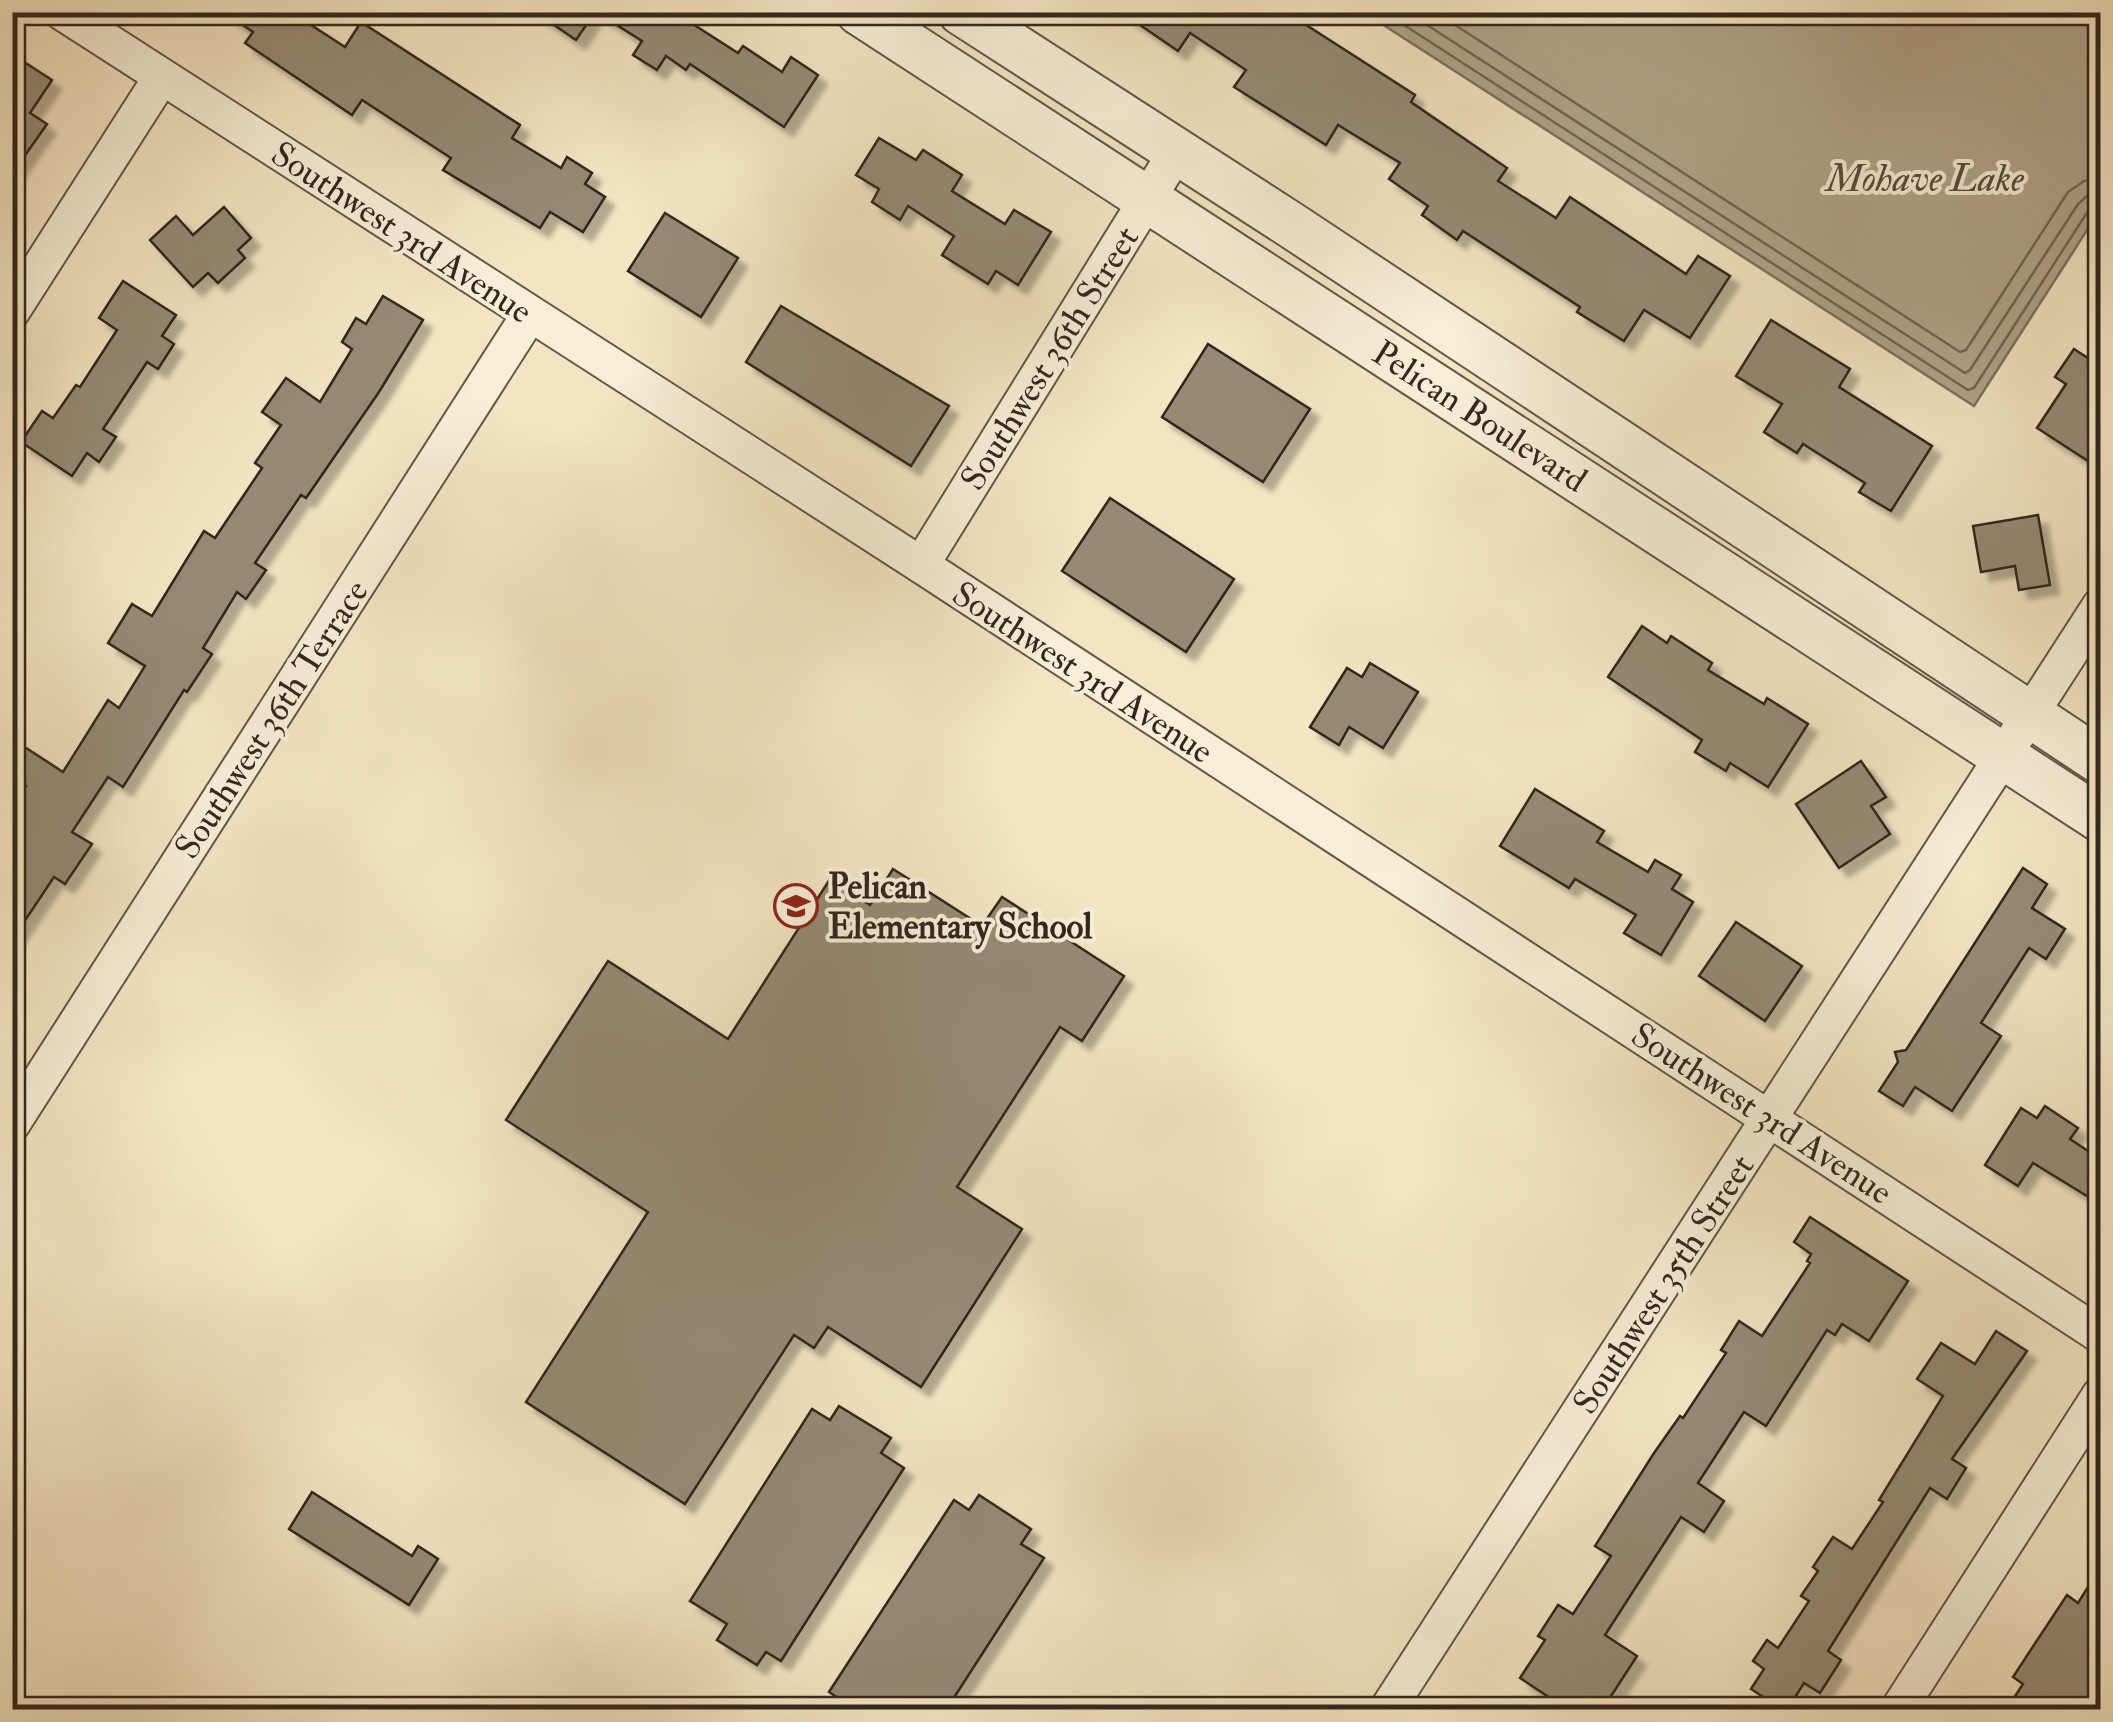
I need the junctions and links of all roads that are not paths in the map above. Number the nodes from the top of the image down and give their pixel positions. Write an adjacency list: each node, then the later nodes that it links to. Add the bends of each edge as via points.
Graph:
1 (62, 12): 4 (street, Southwest 3rd Avenue)
2 (859, 12): 6 (street, Pelican Boulevard)
3 (961, 12): 5 (street, Pelican Boulevard)
4 (162, 78): 7 (street); 8 (street, Southwest 3rd Avenue)
5 (1177, 152): 6 (street, Southwest 36th Street); 11 (street, Pelican Boulevard)
6 (1148, 200): 9 (street, Southwest 36th Street); 12 (street, Pelican Boulevard)
7 (12, 311)
8 (530, 314): 9 (street, Southwest 3rd Avenue); 16 (street, Southwest 36th Terrace)
9 (921, 565): 15 (street, Southwest 3rd Avenue)
10 (2100, 606): 11 (street, Southwest 35th Street)
11 (2030, 715): 12 (street, Southwest 35th Street); 13 (street, Pelican Boulevard)
12 (2005, 759): 14 (street, Pelican Boulevard); 15 (street, Southwest 35th Street)
13 (2100, 761)
14 (2100, 820)
15 (1772, 1118): 17 (street, Southwest 3rd Avenue); 19 (street, Southwest 35th Street)
16 (12, 1124)
17 (2100, 1335)
18 (2100, 1395): 20 (street)
19 (1387, 1710)
20 (1898, 1710)

